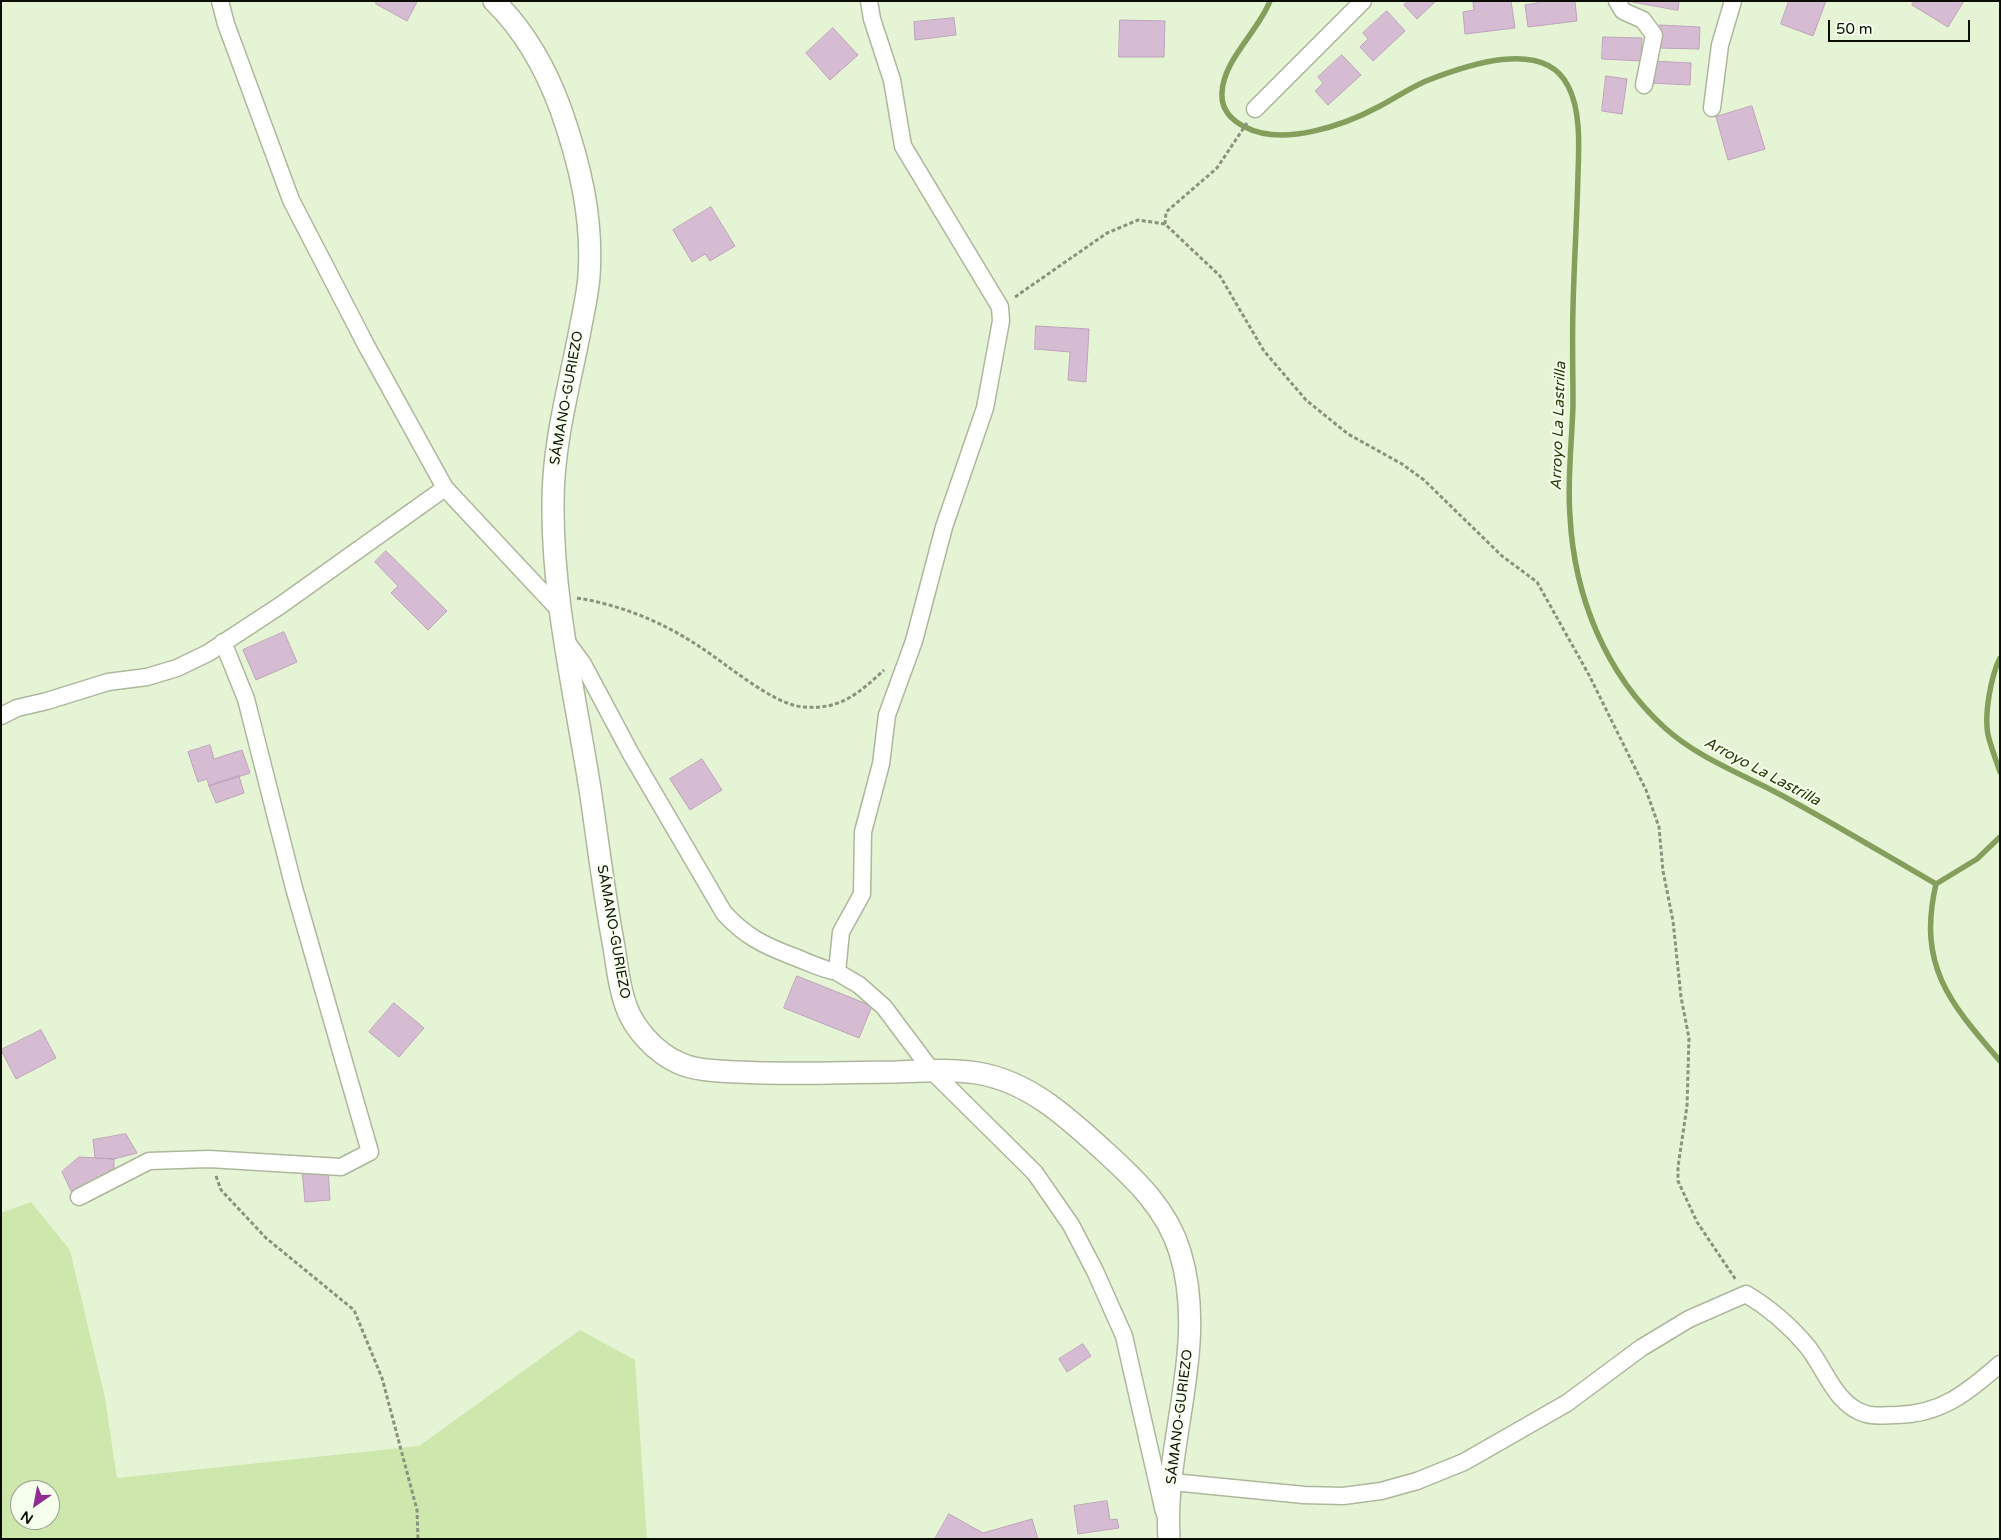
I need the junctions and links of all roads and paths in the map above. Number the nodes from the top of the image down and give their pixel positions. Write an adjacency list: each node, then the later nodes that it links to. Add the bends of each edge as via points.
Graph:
1 (220, 1): 12 (street, via 291,200)
2 (494, 1): 13 (street, SÁMANO-GURIEZO, via 532,46 553,89 576,154 589,224 589,278 554,467 553,506)
3 (869, 1): 11 (street, via 892,80 903,146)
4 (1363, 1): 9 (street)
5 (1616, 1): 7 (street, via 1623,11 1643,20 1654,35)
6 (1732, 1): 8 (street, via 1720,45)
7 (1644, 85)
8 (1712, 108)
9 (1253, 113): 10 (path, via 1217,168 1166,212)
10 (1165, 224): 11 (path, via 1138,220 1107,233); 22 (path, via 1220,276 1264,351 1306,400 1348,434 1424,480 1502,556 1537,582 1561,622 1646,790 1659,827 1688,1038 1688,1091 1678,1181 1697,1222)
11 (1000, 307): 18 (street, via 1001,321 985,408 944,527 914,641 887,715 881,764 863,832 862,894 841,932)
12 (444, 488): 13 (street); 15 (street, via 282,605)
13 (560, 604): 14 (street, SÁMANO-GURIEZO); 16 (path, via 589,600 658,622 782,702 804,707 836,704 856,696)
14 (566, 640): 18 (street, via 583,664 630,754 724,913 741,931 775,951); 19 (street, SÁMANO-GURIEZO, via 618,971 625,1004 636,1028 679,1063 715,1070 758,1073)
15 (223, 642): 17 (street, via 177,668 147,677 108,682 17,708); 20 (street, via 246,699 294,888 370,1152 341,1167)
16 (890, 664)
17 (1, 716)
18 (837, 972): 19 (street, via 859,985 884,1007)
19 (932, 1071): 24 (street, SÁMANO-GURIEZO, via 978,1074 1013,1083 1040,1098 1123,1168 1168,1219 1181,1255 1188,1291 1189,1352); 25 (street, via 1035,1173 1071,1225 1095,1271 1124,1336)
20 (209, 1159): 21 (street, via 149,1161); 26 (path, via 221,1190 266,1238 354,1310 382,1378 417,1510)
21 (80, 1197)
22 (1746, 1294): 23 (street, via 1764,1305 1807,1347 1827,1379 1848,1403 1866,1414 1919,1415 1956,1400); 24 (street, via 1689,1319 1641,1348 1567,1403 1464,1462 1417,1481 1381,1491 1343,1496)
23 (2000, 1364)
24 (1172, 1482): 25 (street, SÁMANO-GURIEZO)
25 (1168, 1534)
26 (418, 1539)

